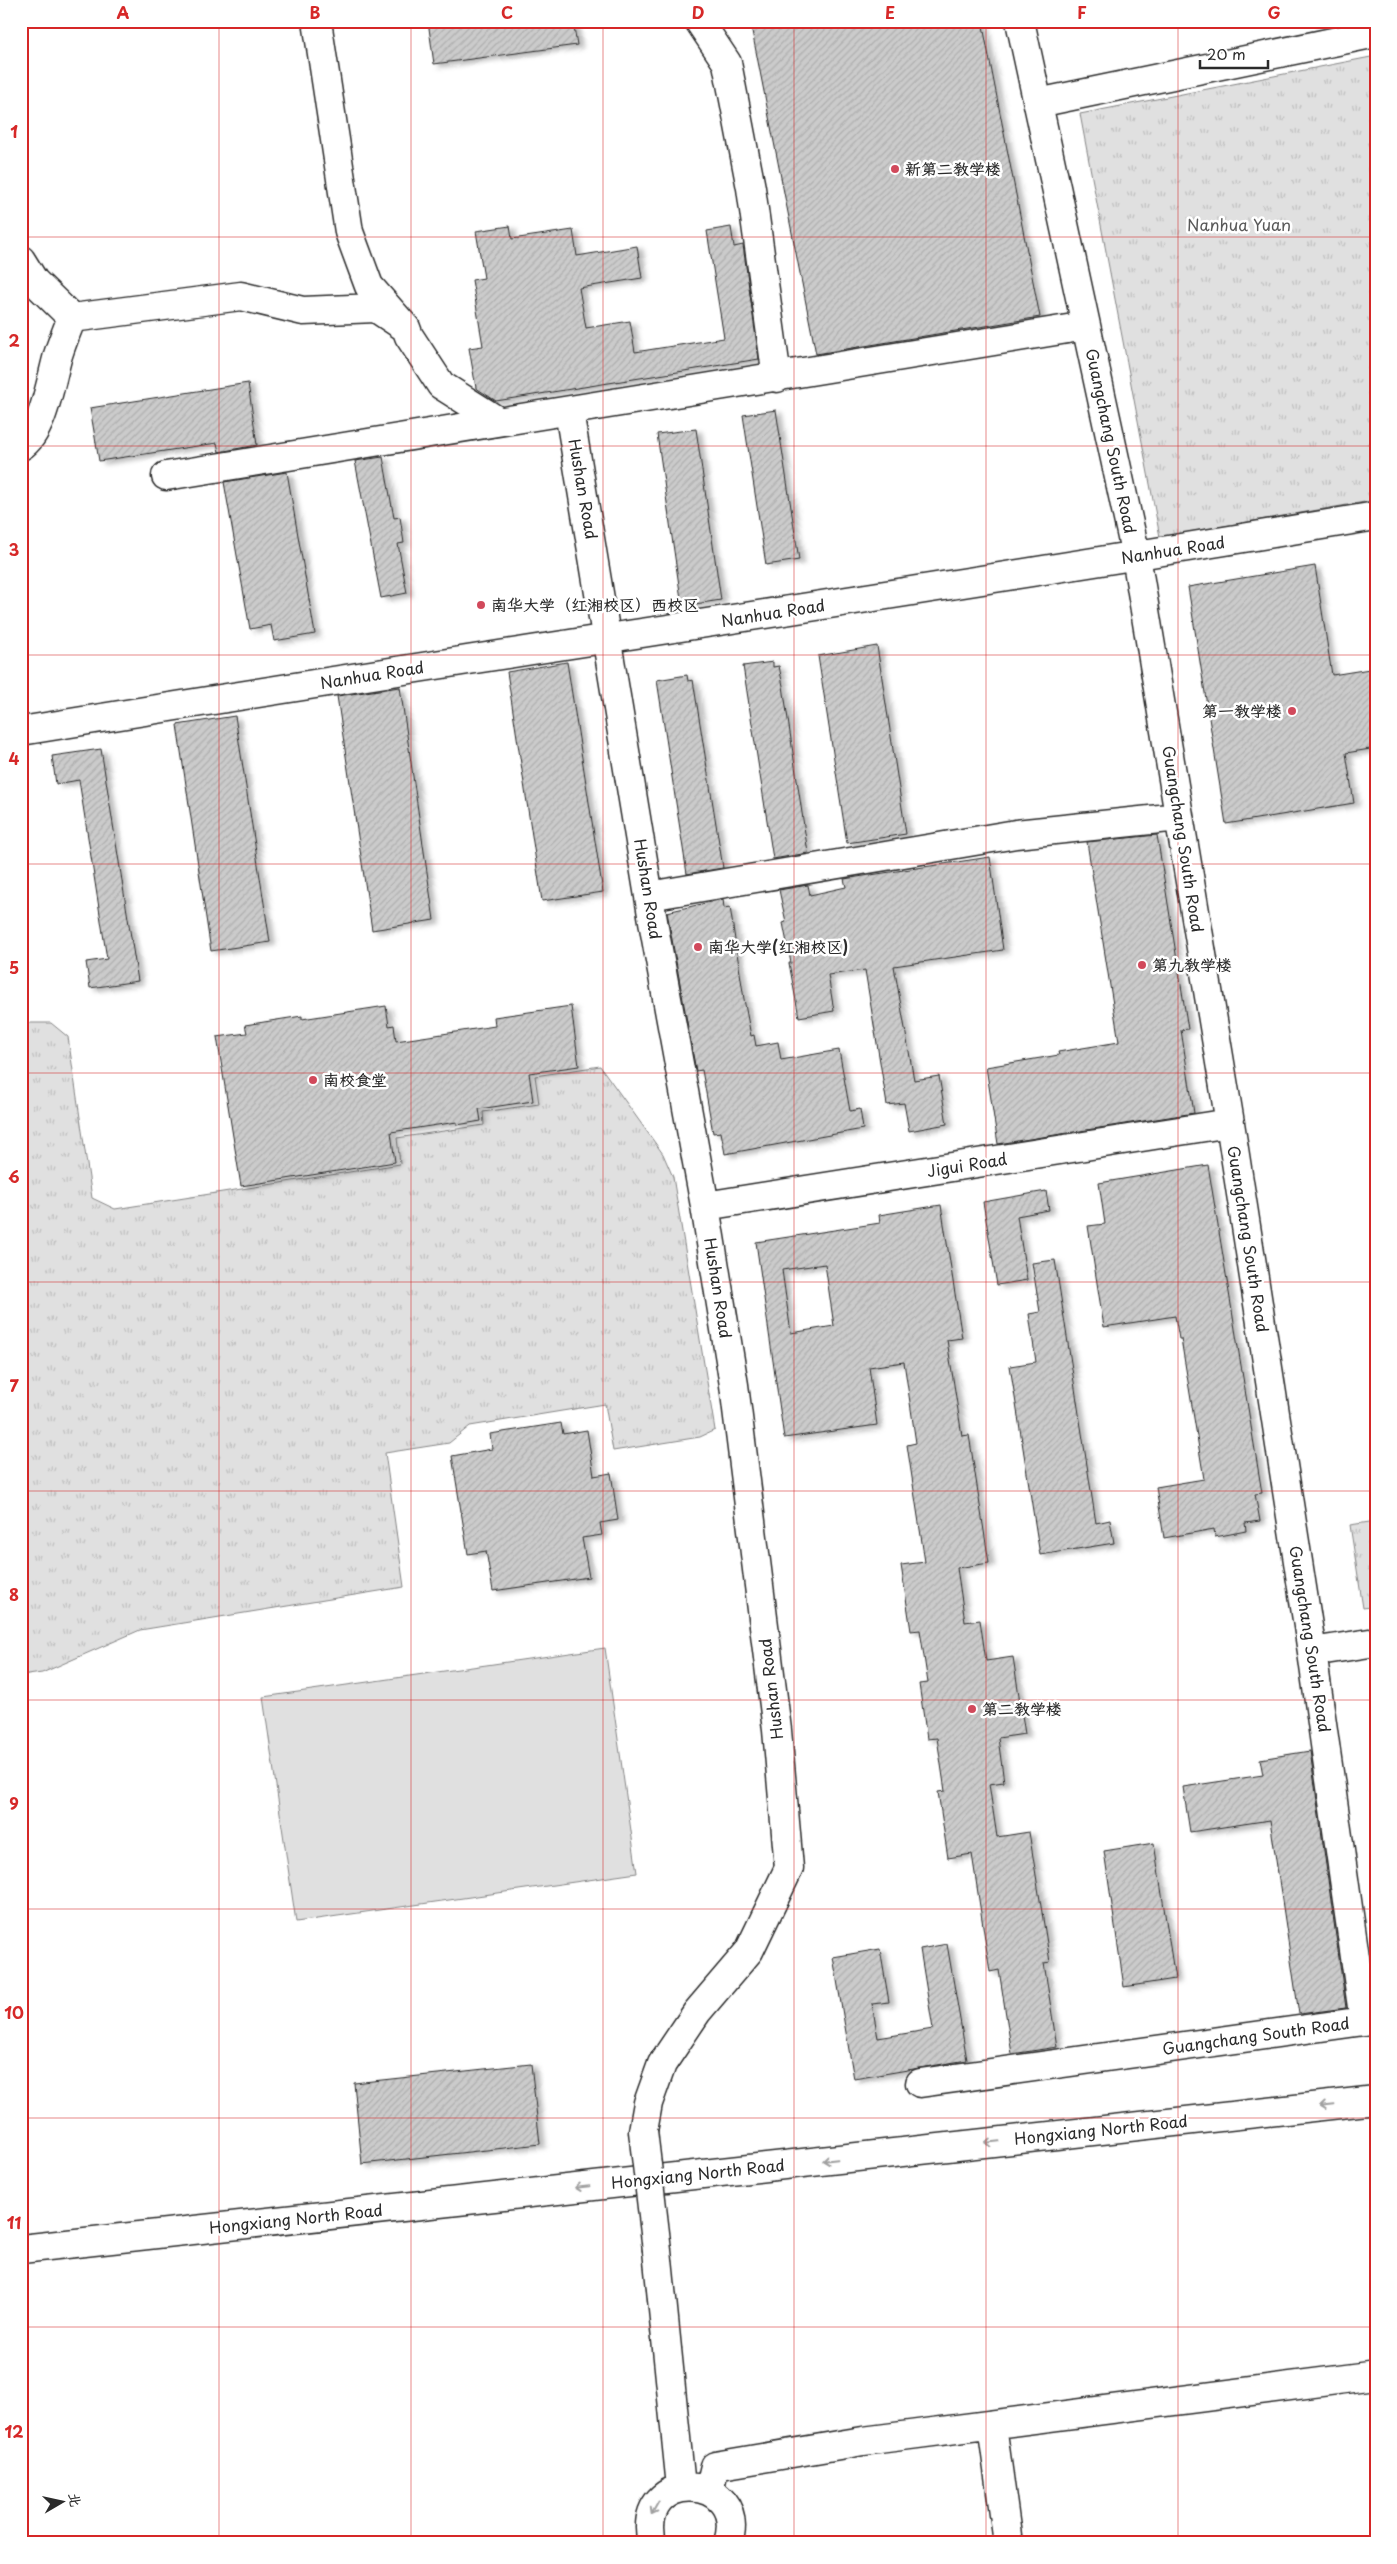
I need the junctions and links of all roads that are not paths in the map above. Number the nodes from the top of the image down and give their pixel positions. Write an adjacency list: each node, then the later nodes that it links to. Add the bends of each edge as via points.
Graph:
1 (318, 21): 9 (main road, via 349,232 369,286)
2 (699, 21): 10 (main road, via 727,63 751,188)
3 (1020, 21): 5 (main road, Guangchang South Road)
4 (1376, 33): 5 (main road)
5 (1038, 103): 8 (main road, Guangchang South Road)
6 (21, 260): 7 (main road, via 34,280)
7 (72, 318): 9 (main road, via 241,296 303,311 376,308); 13 (main road, via 41,415 27,443)
8 (1086, 326): 10 (main road); 16 (main road, Guangchang South Road)
9 (406, 328): 12 (main road, via 442,385)
10 (778, 378): 11 (main road)
11 (569, 411): 12 (main road); 17 (main road, Hushan Road)
12 (498, 421): 14 (main road)
13 (21, 446)
14 (166, 476)
15 (1376, 516): 16 (main road, Nanhua Road)
16 (1136, 556): 17 (main road, Nanhua Road); 19 (main road, Guangchang South Road)
17 (608, 638): 18 (main road, Nanhua Road); 20 (main road, Hushan Road)
18 (21, 731)
19 (1179, 817): 20 (main road, via 1016,834); 21 (main road, Guangchang South Road)
20 (649, 896): 22 (main road, Hushan Road)
21 (1230, 1123): 22 (main road, Jigui Road); 24 (main road, Guangchang South Road)
22 (705, 1206): 32 (main road, Hushan Road, bridge, via 734,1385 777,1730 789,1868 749,1951 697,2012 662,2064 648,2103 643,2130)
23 (1376, 1642): 24 (main road)
24 (1312, 1652): 25 (main road, Guangchang South Road, via 1364,2021)
25 (920, 2083)
26 (1376, 2100): 28 (main road, Hongxiang North Road, one-way to 28)
27 (1376, 2119): 29 (main road, Hongxiang North Road)
28 (21, 2249)
29 (21, 2266)
30 (1376, 2376): 31 (main road)
31 (992, 2425): 33 (main road, via 863,2441 715,2466); 36 (main road)
32 (681, 2487): 33 (main road, via 696,2486); 34 (main road, one-way to 34, via 658,2502 651,2515)
33 (709, 2491): 35 (main road, via 720,2498 729,2515 731,2534)
34 (652, 2543)
35 (728, 2543)
36 (1008, 2543)

